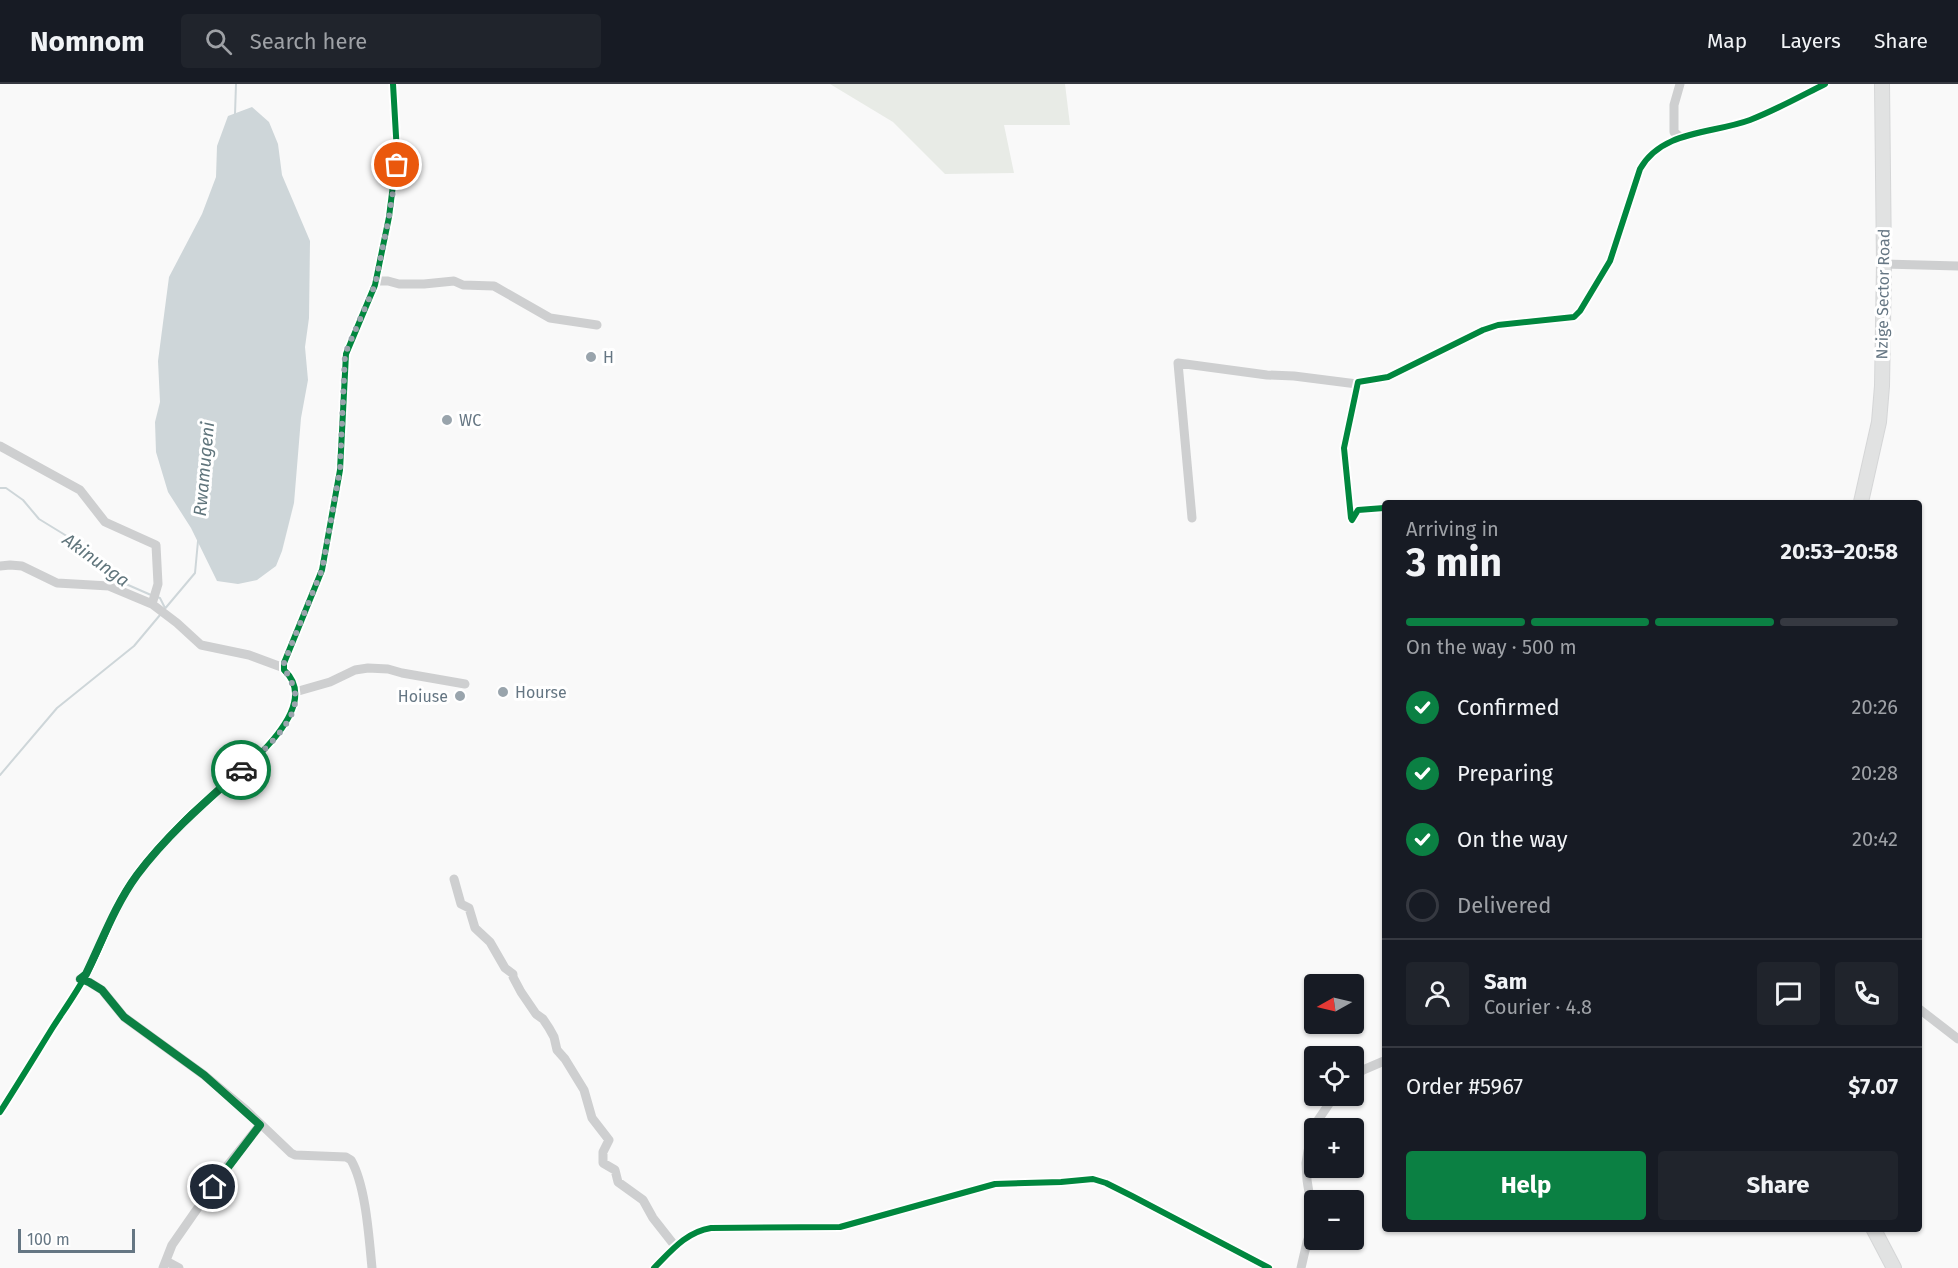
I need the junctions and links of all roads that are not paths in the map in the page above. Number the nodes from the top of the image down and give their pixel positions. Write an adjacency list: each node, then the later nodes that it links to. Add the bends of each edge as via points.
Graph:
1 (393, 84): 8 (street, via 397,164)
2 (1680, 84): 5 (street, via 1673,114 1674,132)
3 (1825, 84): 5 (street, via 1748,121)
4 (1882, 84): 6 (main road, Nzige Sector Road)
5 (1680, 137): 10 (street, via 1656,149 1640,169 1613,254 1578,314 1570,319 1498,325 1388,376)
6 (1884, 264): 7 (street); 12 (main road, Nzige Sector Road, via 1879,422)
7 (1958, 266)
8 (376, 281): 9 (street, via 454,281 494,286 550,318); 17 (street, via 345,354 340,470 322,570)
9 (597, 325)
10 (1356, 384): 13 (street, via 1344,447 1351,518 1358,510); 14 (street, via 1178,363)
11 (0, 446): 16 (street, via 80,490 105,522 156,545 158,584)
12 (1861, 500)
13 (1382, 508)
14 (1192, 518)
15 (0, 566): 16 (street, via 22,566 57,583 107,585)
16 (152, 604): 17 (street, via 201,645 249,655)
17 (284, 668): 19 (street)
18 (465, 684): 19 (street, via 368,668)
19 (295, 692): 21 (street, via 289,720 266,747 191,814 136,876)
20 (454, 879): 30 (street, via 461,904 469,908 475,928 513,974 584,1090 592,1118 609,1140 603,1162 615,1170 618,1182 643,1200)
21 (86, 974): 27 (street); 28 (street, via 80,979 102,990 124,1017 204,1075)
22 (1922, 1011): 23 (street)
23 (1958, 1039)
24 (1382, 1062): 25 (street)
25 (1364, 1070)
26 (1328, 1106): 36 (street, via 1314,1126 1306,1163 1314,1224)
27 (0, 1112)
28 (260, 1125): 31 (street, via 172,1245); 33 (street, via 293,1154 346,1157 353,1162 363,1200)
29 (1875, 1232): 37 (main road)
30 (675, 1246): 34 (street); 35 (street, via 705,1229 840,1227 995,1184 1093,1179)
31 (164, 1265): 32 (street)
32 (179, 1268)
33 (372, 1268)
34 (654, 1268)
35 (1269, 1268)
36 (1301, 1268)
37 (1894, 1268)

